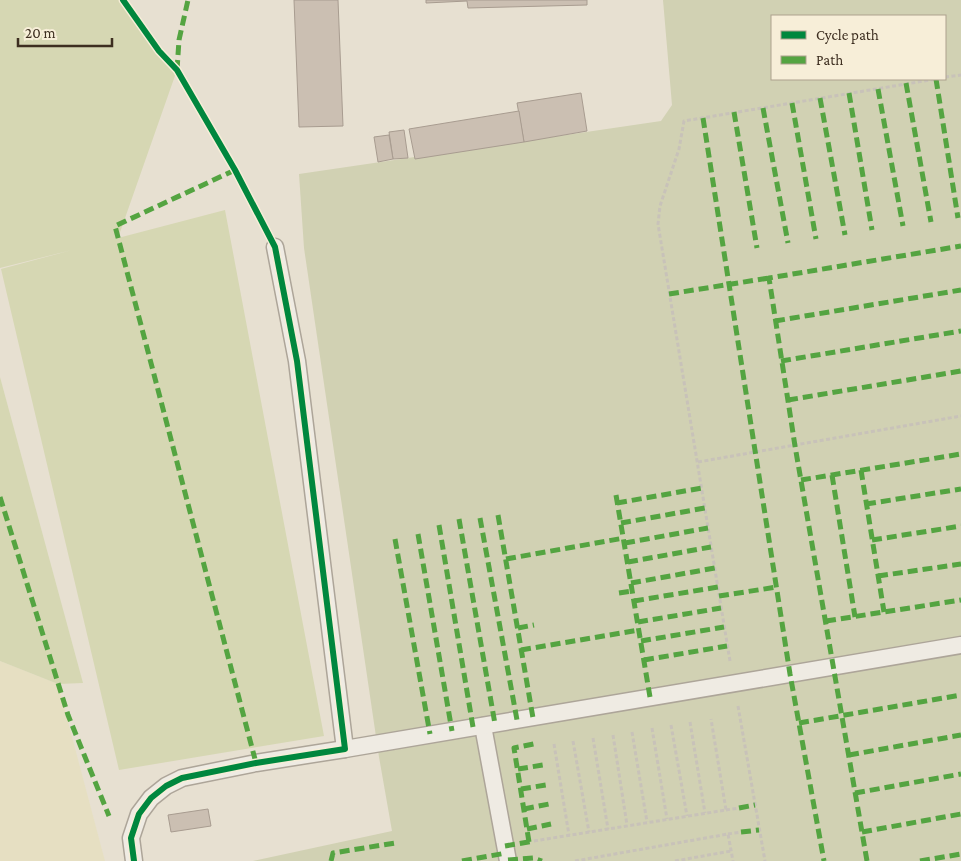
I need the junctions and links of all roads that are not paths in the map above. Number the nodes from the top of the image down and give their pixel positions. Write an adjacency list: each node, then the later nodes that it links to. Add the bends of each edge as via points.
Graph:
1 (275, 247): 4 (lane, via 298,362)
2 (961, 645): 3 (lane)
3 (483, 726): 4 (lane); 6 (lane)
4 (345, 749): 5 (lane, via 182,778 166,786 139,814 131,838)
5 (134, 861)
6 (508, 861)

